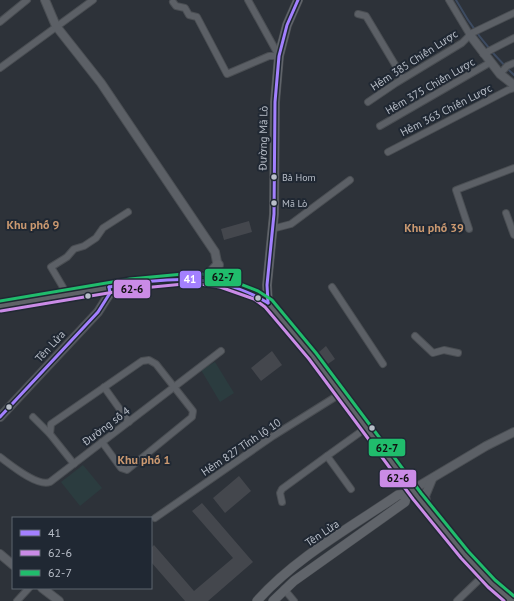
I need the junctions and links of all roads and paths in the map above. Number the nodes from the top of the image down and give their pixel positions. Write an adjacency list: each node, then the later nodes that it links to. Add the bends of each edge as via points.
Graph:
1 (27, 0): 10 (street)
2 (45, 0): 11 (street)
3 (93, 0): 11 (street)
4 (248, 0): 15 (street)
5 (298, 0): 15 (main road, Đường Mã Lò, via 287,25)
6 (449, 0): 12 (street)
7 (173, 2): 15 (street, via 176,6 185,8 189,15 197,17 227,74 269,56)
8 (514, 13): 12 (street, Hẻm 385 Chiến Lược)
9 (358, 14): 20 (street, via 366,16)
10 (0, 22)
11 (56, 26): 18 (street); 32 (street, via 101,83 159,168 215,252)
12 (473, 33): 14 (street); 20 (street, Hẻm 385 Chiến Lược, via 462,43)
13 (514, 38): 14 (street)
14 (486, 52): 16 (street)
15 (279, 56): 29 (main road, Đường Mã Lò, via 275,102)
16 (491, 62): 19 (street); 23 (street, Hẻm 375 Chiến Lược)
17 (514, 62): 19 (street)
18 (0, 68)
19 (503, 70): 21 (street)
20 (403, 78): 22 (street, Hẻm 385 Chiến Lược)
21 (514, 87): 24 (street, Hẻm 363 Chiến Lược)
22 (368, 102)
23 (380, 126)
24 (388, 152)
25 (514, 168): 30 (street, via 456,190)
26 (350, 180): 29 (street, via 291,224)
27 (128, 212): 37 (street, via 103,228 96,238 74,249 51,267)
28 (506, 213): 31 (street)
29 (272, 229): 38 (main road, Đường Mã Lò)
30 (469, 229)
31 (514, 235)
32 (218, 265): 33 (main road); 34 (street)
33 (201, 279): 34 (main road); 35 (main road)
34 (221, 282): 38 (main road, via 256,295)
35 (109, 287): 37 (main road); 47 (street, Tên Lửa, via 110,293 98,312)
36 (332, 287): 43 (street)
37 (67, 294): 39 (main road)
38 (268, 303): 46 (main road, via 302,342)
39 (0, 306)
40 (415, 336): 42 (street, via 433,353 444,350)
41 (221, 351): 44 (street, Đường số 4)
42 (458, 353)
43 (383, 364)
44 (175, 386): 45 (street, via 153,362 146,360); 49 (street, Đường số 4); 53 (street, via 192,408 193,415 130,469 121,468)
45 (104, 387): 49 (street); 52 (street, via 54,422 50,427)
46 (340, 394): 50 (main road); 62 (street, Hẻm 827 Tỉnh lộ 10, via 273,436)
47 (0, 417)
48 (33, 417): 52 (street)
49 (128, 422): 53 (street, Đường số 4)
50 (366, 428): 54 (street); 59 (main road)
51 (514, 432): 57 (street)
52 (50, 434): 56 (street)
53 (102, 442): 56 (street, Đường số 4)
54 (327, 456): 58 (street); 60 (street, via 282,489)
55 (0, 457): 56 (street, Đường số 4, via 41,483 50,482)
56 (74, 464)
57 (434, 477): 59 (street); 61 (street, via 426,492)
58 (351, 489)
59 (410, 492): 61 (main road); 68 (main road, Tên Lửa, via 405,502); 72 (main road, Tên Lửa, via 398,495 297,564)
60 (282, 502)
61 (427, 508): 65 (main road)
62 (155, 518)
63 (0, 554): 64 (street)
64 (12, 564)
65 (482, 576): 69 (main road); 75 (street)
66 (29, 589): 70 (street)
67 (43, 589): 71 (street)
68 (284, 589): 73 (main road, Tên Lửa); 74 (street)
69 (509, 600)
70 (17, 601)
71 (59, 601)
72 (257, 601)
73 (273, 601)
74 (294, 601)
75 (457, 601)

